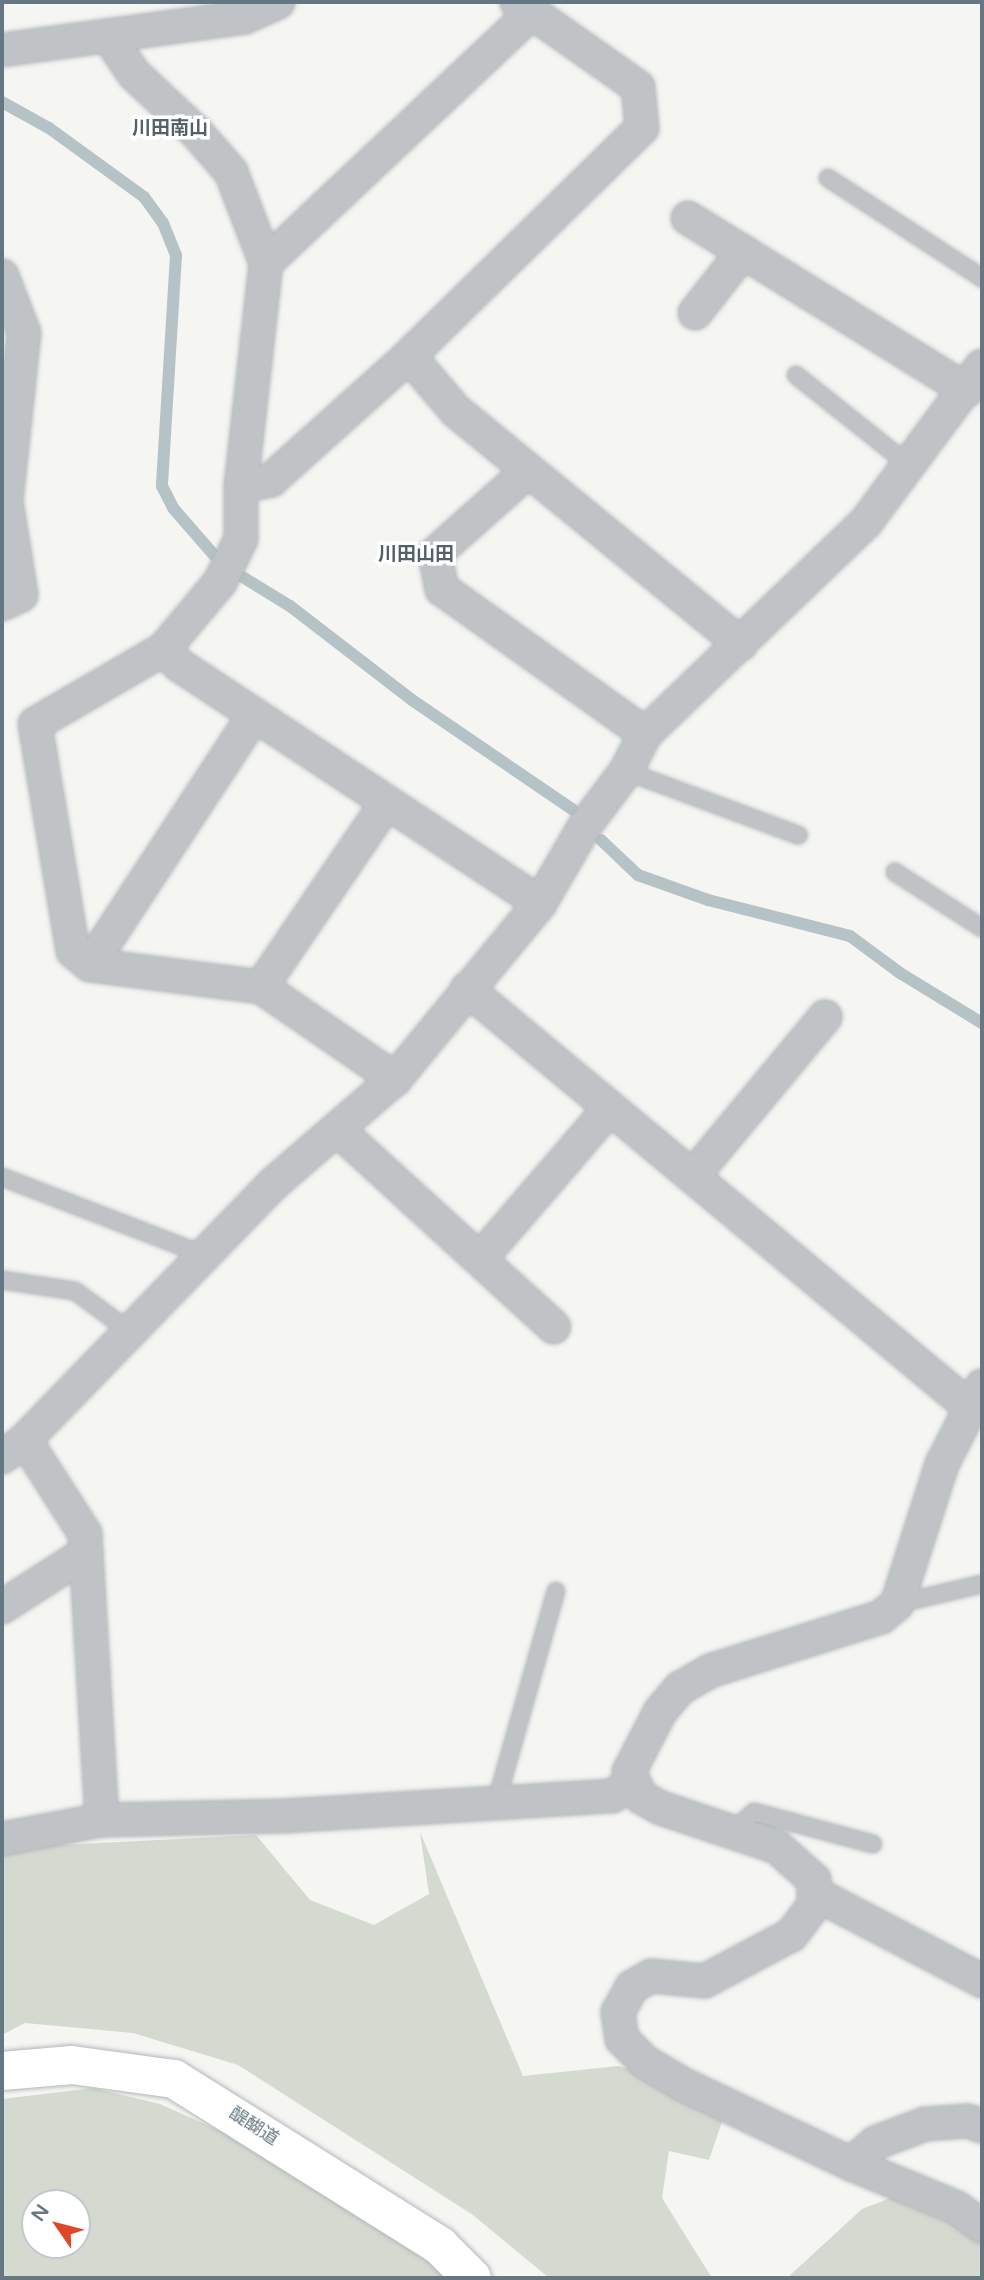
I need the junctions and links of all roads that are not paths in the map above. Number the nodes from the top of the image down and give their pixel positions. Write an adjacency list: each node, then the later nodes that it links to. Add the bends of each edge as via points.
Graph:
1 (278, 2): 3 (street, via 245,17)
2 (524, 8): 8 (street); 12 (street, via 638,87 642,128)
3 (108, 36): 4 (street); 8 (street, via 134,74 231,172)
4 (2, 50)
5 (828, 178): 10 (lane)
6 (688, 218): 7 (street)
7 (743, 252): 11 (street); 14 (street)
8 (265, 263): 17 (street)
9 (2, 276): 18 (street, via 24,333 6,501 21,595)
10 (982, 278)
11 (695, 313)
12 (409, 356): 16 (street, via 456,411); 17 (street, via 271,480)
13 (796, 375): 15 (lane)
14 (974, 378): 15 (street)
15 (910, 466): 19 (street, via 866,522)
16 (528, 471): 19 (street); 22 (street, via 435,554 442,589)
17 (241, 486): 20 (street, via 242,539 220,582)
18 (2, 604)
19 (741, 644): 22 (street)
20 (164, 649): 21 (street, via 179,665); 29 (street, via 34,724 73,951)
21 (254, 715): 24 (street); 29 (street)
22 (645, 734): 23 (street)
23 (626, 771): 25 (lane); 27 (street, via 586,824)
24 (386, 804): 27 (street); 30 (street)
25 (798, 835)
26 (895, 872): 28 (lane)
27 (540, 903): 31 (street)
28 (982, 928)
29 (90, 965): 30 (street)
30 (261, 987): 33 (street)
31 (467, 989): 33 (street); 34 (street)
32 (825, 1017): 36 (street)
33 (395, 1079): 35 (street)
34 (610, 1108): 36 (street); 39 (street)
35 (338, 1130): 38 (street, via 272,1185); 39 (street)
36 (693, 1176): 43 (street)
37 (2, 1177): 38 (lane)
38 (204, 1255): 42 (street)
39 (480, 1259): 41 (street)
40 (2, 1280): 42 (lane, via 75,1291)
41 (554, 1327)
42 (128, 1330): 44 (street)
43 (976, 1397): 48 (street, via 942,1464)
44 (13, 1448): 45 (street, via 85,1534)
45 (86, 1553): 49 (street); 52 (street)
46 (982, 1584): 48 (lane)
47 (556, 1591): 51 (lane)
48 (897, 1604): 50 (street, via 881,1617 710,1671 680,1688 639,1749 629,1772)
49 (2, 1607)
50 (632, 1783): 51 (street, via 612,1796); 53 (street, via 641,1797 661,1808)
51 (496, 1803): 52 (street, via 283,1816)
52 (102, 1820): 54 (street)
53 (734, 1829): 55 (lane, via 754,1812); 56 (street, via 777,1847 798,1862 814,1880)
54 (2, 1839)
55 (873, 1844)
56 (814, 1893): 57 (street); 60 (street, via 814,1905 791,1935 705,1981 651,1976 632,1987 618,2012 622,2039 645,2062)
57 (982, 1981)
58 (2, 2071): 62 (main road, 醍醐道, via 36,2065 86,2066 174,2079 440,2246)
59 (982, 2126): 60 (street, via 968,2122 925,2124 875,2143)
60 (851, 2164): 61 (street, via 957,2208)
61 (982, 2226)
62 (472, 2278)

